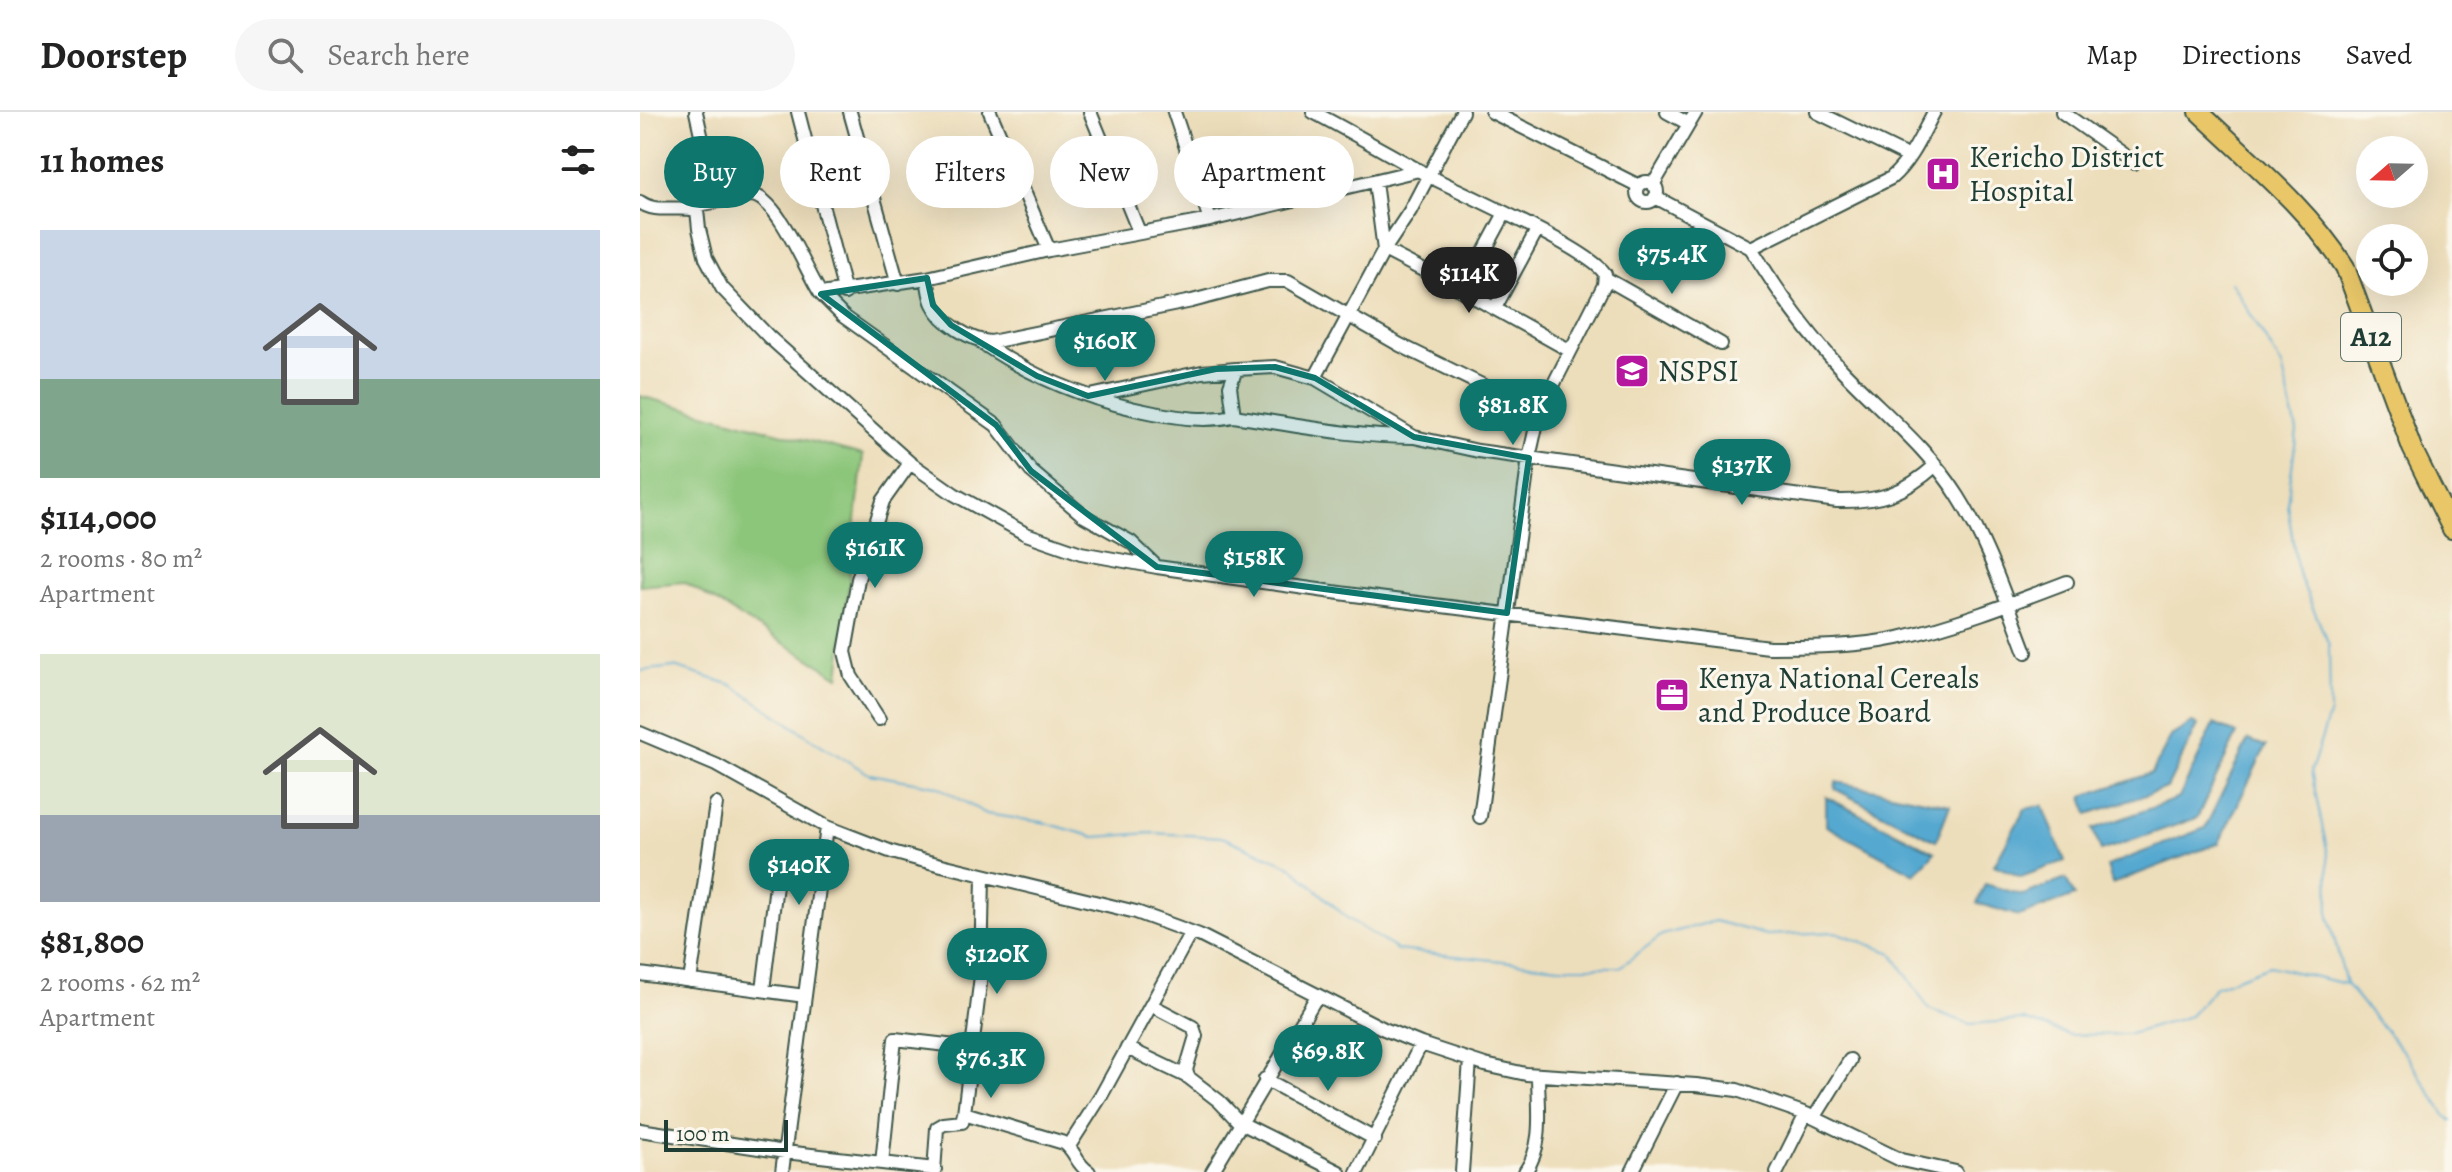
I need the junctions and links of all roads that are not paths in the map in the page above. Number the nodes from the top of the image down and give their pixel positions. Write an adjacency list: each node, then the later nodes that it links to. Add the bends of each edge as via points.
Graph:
1 (696, 112): 17 (street)
2 (798, 112): 39 (street)
3 (850, 112): 37 (street)
4 (990, 112): 33 (street)
5 (1090, 112): 31 (street)
6 (1174, 112): 29 (street)
7 (1313, 112): 21 (street)
8 (1462, 112): 21 (street)
9 (1492, 112): 23 (street, via 1639,186 1640,200 1650,202)
10 (1667, 112): 16 (street)
11 (1817, 112): 18 (street)
12 (1934, 112): 18 (street)
13 (2062, 112): 19 (street)
14 (2199, 112): 20 (highway, A12)
15 (2215, 112): 20 (highway, A12)
16 (1692, 118): 23 (street)
17 (701, 136)
18 (1909, 157): 32 (street, via 1880,185)
19 (2134, 163)
20 (2257, 167): 55 (highway, A12, via 2317,229 2345,267 2412,448)
21 (1424, 173): 22 (street); 28 (street); 34 (street)
22 (1375, 182): 29 (street); 34 (street)
23 (1654, 191): 32 (street)
24 (640, 202): 26 (street, via 652,209)
25 (764, 203): 40 (street, via 786,230)
26 (665, 208)
27 (698, 208): 53 (street, via 706,258 722,288)
28 (1505, 213): 30 (street); 38 (street)
29 (1210, 220): 31 (street)
30 (1537, 230): 36 (street, via 1598,266); 41 (street)
31 (1139, 232): 33 (street)
32 (1751, 248): 54 (street, via 1818,344)
33 (1049, 250): 35 (street)
34 (1384, 250): 38 (street); 42 (street)
35 (927, 278): 37 (street); 43 (street, via 939,314)
36 (1605, 278): 44 (street); 45 (street)
37 (898, 284): 39 (street)
38 (1463, 291): 41 (street)
39 (845, 293): 40 (street)
40 (821, 294): 56 (street, via 843,316 996,425 1031,471 1084,516 1131,542)
41 (1495, 308): 45 (street)
42 (1349, 315): 43 (street, via 1279,280); 47 (street); 49 (street)
43 (980, 342): 48 (street, via 1037,376)
44 (1721, 344)
45 (1569, 350): 49 (street)
46 (1236, 369): 47 (street, via 1275,367); 48 (street); 50 (street, via 1230,386)
47 (1315, 378): 51 (street)
48 (1088, 396): 50 (street, via 1192,420)
49 (1539, 413): 52 (street)
50 (1234, 416): 51 (street, via 1332,433)
51 (1414, 437): 52 (street)
52 (1529, 458): 54 (street, via 1855,501 1905,489); 59 (street)
53 (910, 463): 56 (street, via 1026,534 1081,553); 61 (street, via 883,501 858,579 845,652 851,676)
54 (1936, 465): 58 (street, via 1974,526)
55 (2452, 529)
56 (1157, 567): 59 (street)
57 (2067, 582): 58 (street)
58 (2008, 605): 59 (street, via 1896,638 1796,647); 60 (street)
59 (1507, 613): 64 (street)
60 (2026, 652)
61 (879, 719)
62 (640, 733): 65 (street, via 716,765)
63 (716, 804): 70 (street)
64 (1480, 817)
65 (827, 827): 67 (street, via 892,852); 72 (street)
66 (780, 853): 71 (street)
67 (983, 876): 68 (street, via 1136,912); 76 (street)
68 (1191, 932): 73 (street); 74 (street)
69 (640, 974): 70 (street)
70 (690, 981): 71 (street)
71 (763, 990): 72 (street)
72 (805, 996): 90 (street)
73 (1317, 996): 75 (street); 82 (street)
74 (1151, 1005): 77 (street); 81 (street, via 1193,1027)
75 (1421, 1044): 78 (street); 88 (street)
76 (973, 1048): 84 (street); 91 (street, via 895,1039)
77 (1127, 1048): 81 (street); 89 (street)
78 (1470, 1060): 80 (street); 99 (street)
79 (1850, 1060): 85 (street)
80 (1538, 1075): 83 (street); 100 (street, via 1538,1140)
81 (1188, 1077): 86 (street)
82 (1265, 1079): 86 (street); 88 (street)
83 (1677, 1083): 85 (street, via 1737,1090); 101 (street)
84 (964, 1113): 89 (street); 93 (street, via 960,1123 937,1128)
85 (1810, 1116): 92 (street); 102 (street)
86 (1239, 1122): 96 (street); 97 (street)
87 (640, 1130): 90 (street)
88 (1375, 1139): 98 (street)
89 (1069, 1146): 95 (street)
90 (785, 1152): 91 (street); 94 (street)
91 (873, 1166): 93 (street)
92 (1910, 1168): 103 (street)
93 (934, 1170)
94 (782, 1172)
95 (1089, 1172)
96 (1212, 1172)
97 (1339, 1172)
98 (1357, 1172)
99 (1462, 1172)
100 (1525, 1172)
101 (1632, 1172)
102 (1777, 1172)
103 (1956, 1172)

